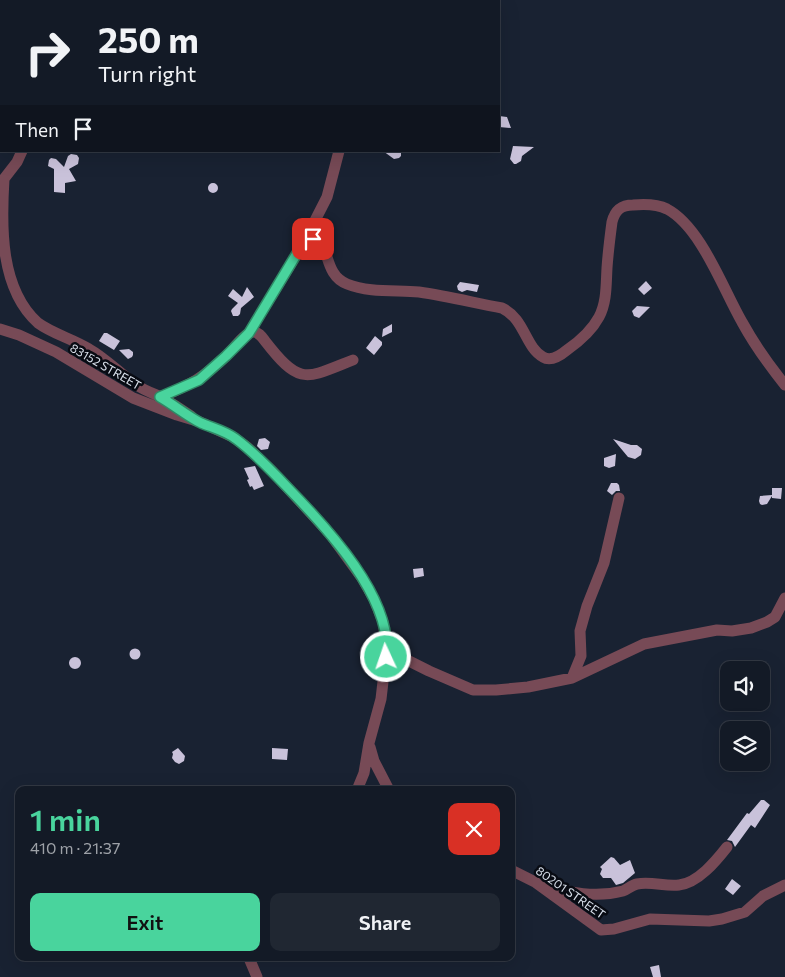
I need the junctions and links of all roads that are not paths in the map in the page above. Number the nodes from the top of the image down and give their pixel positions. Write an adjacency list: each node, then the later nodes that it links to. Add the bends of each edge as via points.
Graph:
1 (22, 152): 3 (street)
2 (340, 152): 4 (street, via 327,197)
3 (2, 182): 9 (street, 83152 STREET, via 4,254 21,303 43,326 92,351 139,387)
4 (303, 244): 6 (street); 8 (street, via 305,240 313,239 321,242 334,274 350,285 421,292 502,308 518,321 541,356 549,359 574,345 599,318 605,297 611,228 616,212 624,205 661,207 673,213 694,234 742,323)
5 (0, 329): 10 (street, 83152 STREET, via 56,352 133,398)
6 (249, 333): 7 (street, via 260,334 289,367 303,375 315,375); 9 (street, via 199,380)
7 (353, 360)
8 (785, 385)
9 (160, 397): 10 (street, 83152 STREET)
10 (200, 422): 14 (street, 83152 STREET, via 247,447 330,534 374,598)
11 (619, 498): 15 (street, via 604,563 580,631 581,656)
12 (785, 598): 13 (street)
13 (780, 614): 15 (street, via 750,628 717,630 644,644)
14 (388, 647): 15 (street, via 429,671 473,690 520,688); 16 (street, 83152 STREET, via 381,700)
15 (572, 678)
16 (369, 743): 17 (street, 83152 STREET); 18 (street)
17 (359, 786)
18 (387, 786)
19 (726, 847): 21 (street, via 711,866 690,882 680,885 637,884 624,890 595,895 568,892)
20 (515, 872): 21 (street, 80201 STREET)
21 (535, 882): 22 (street, 80201 STREET, via 601,930 650,919 722,919 745,912 763,896)
22 (785, 885)
23 (249, 961): 24 (street)
24 (257, 977)

